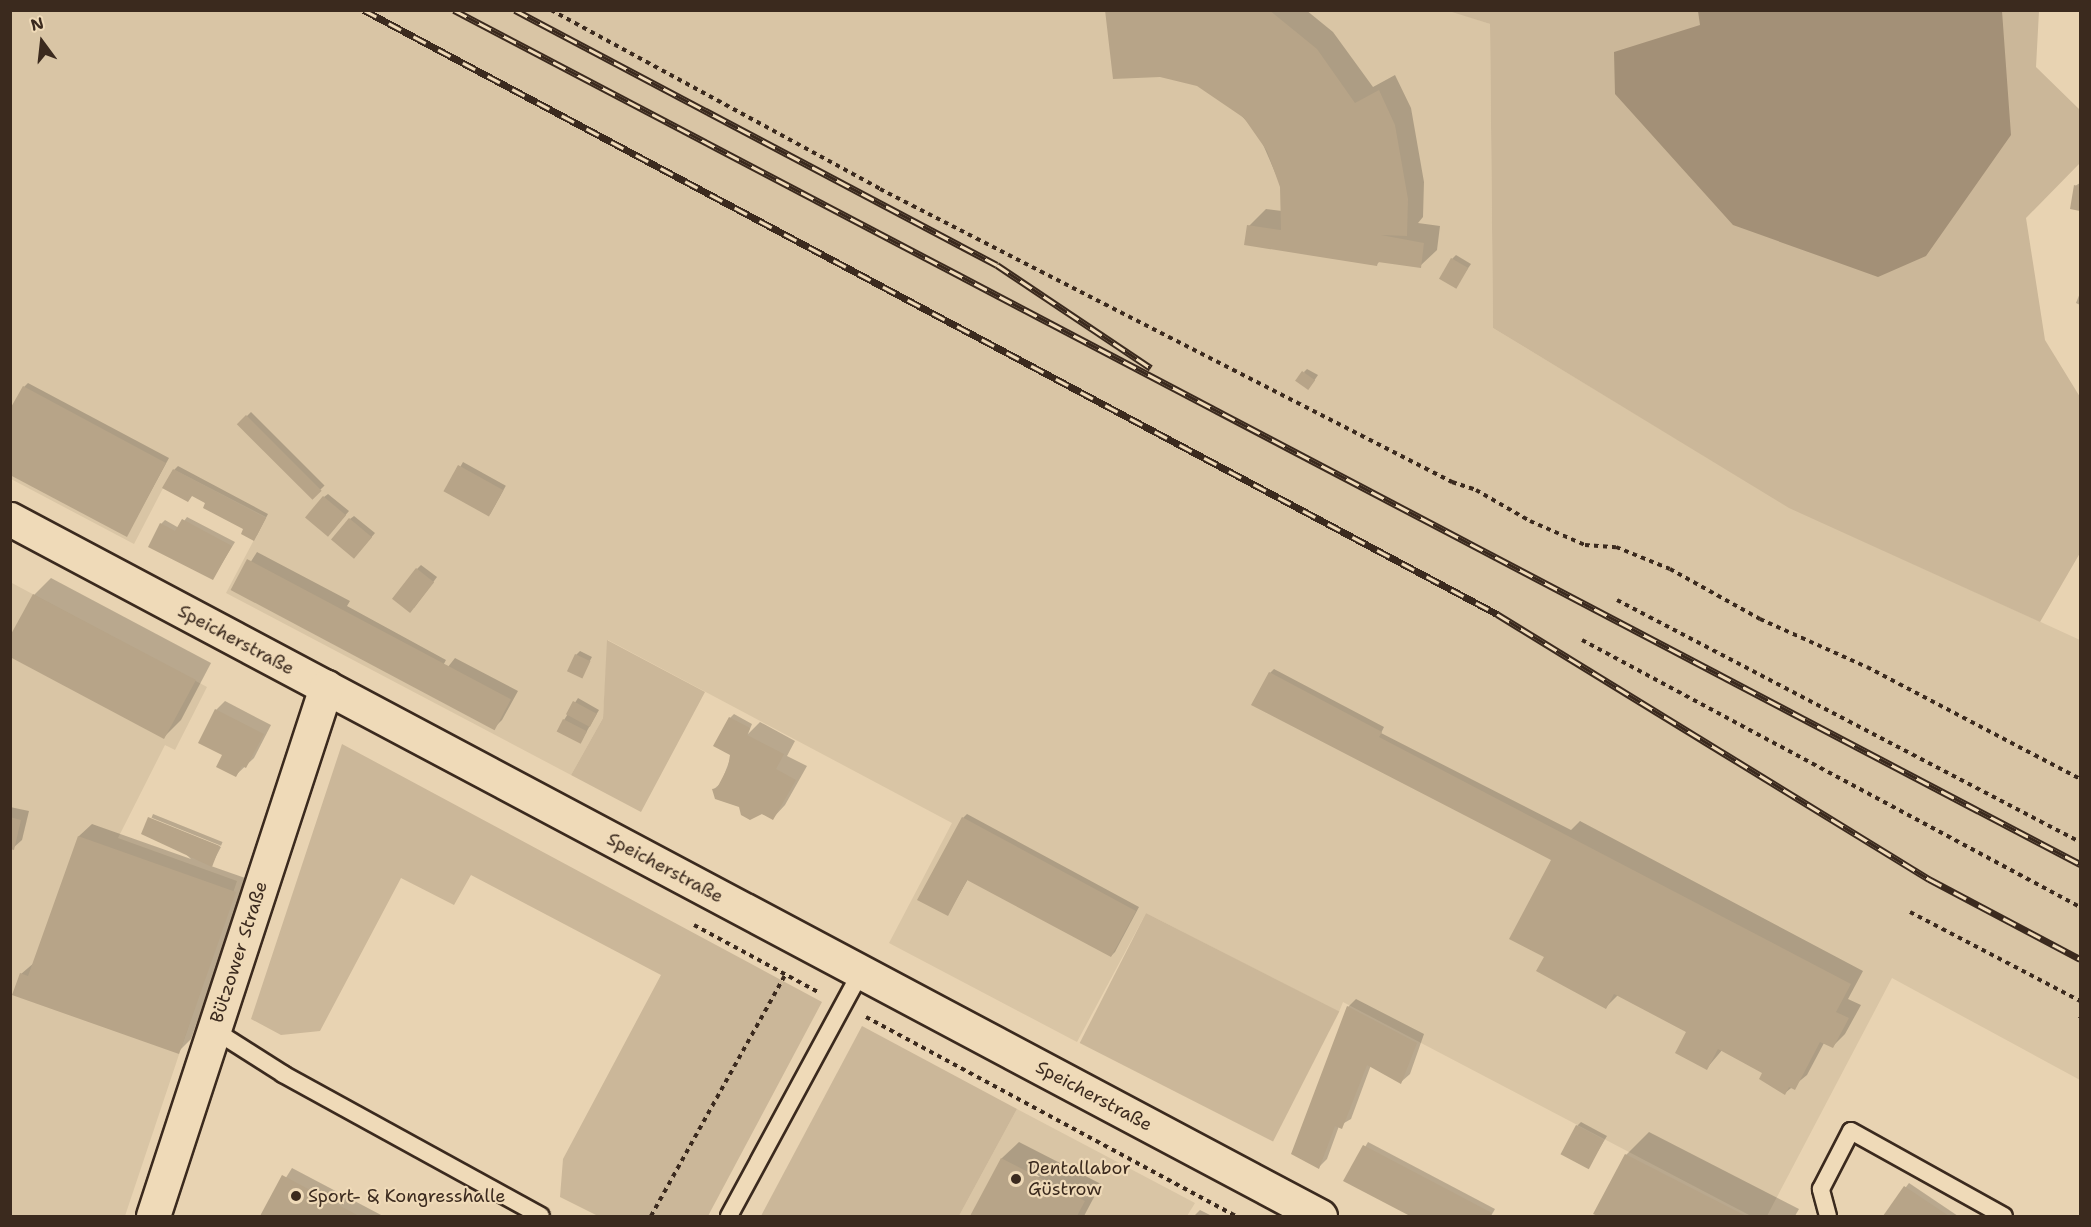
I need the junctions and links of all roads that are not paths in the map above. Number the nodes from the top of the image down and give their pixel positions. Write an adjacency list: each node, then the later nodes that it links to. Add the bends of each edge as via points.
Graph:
1 (10, 519): 2 (street, Speicherstraße)
2 (326, 687): 3 (street, Speicherstraße); 4 (street, Bützower Straße)
3 (861, 972): 7 (lane); 8 (street, Speicherstraße)
4 (214, 1030): 5 (street, Bützower Straße); 6 (lane, via 283,1074)
5 (153, 1216)
6 (541, 1216)
7 (729, 1216)
8 (1320, 1216)
9 (1828, 1216): 10 (lane, via 1821,1190 1851,1131)
10 (2004, 1216)

